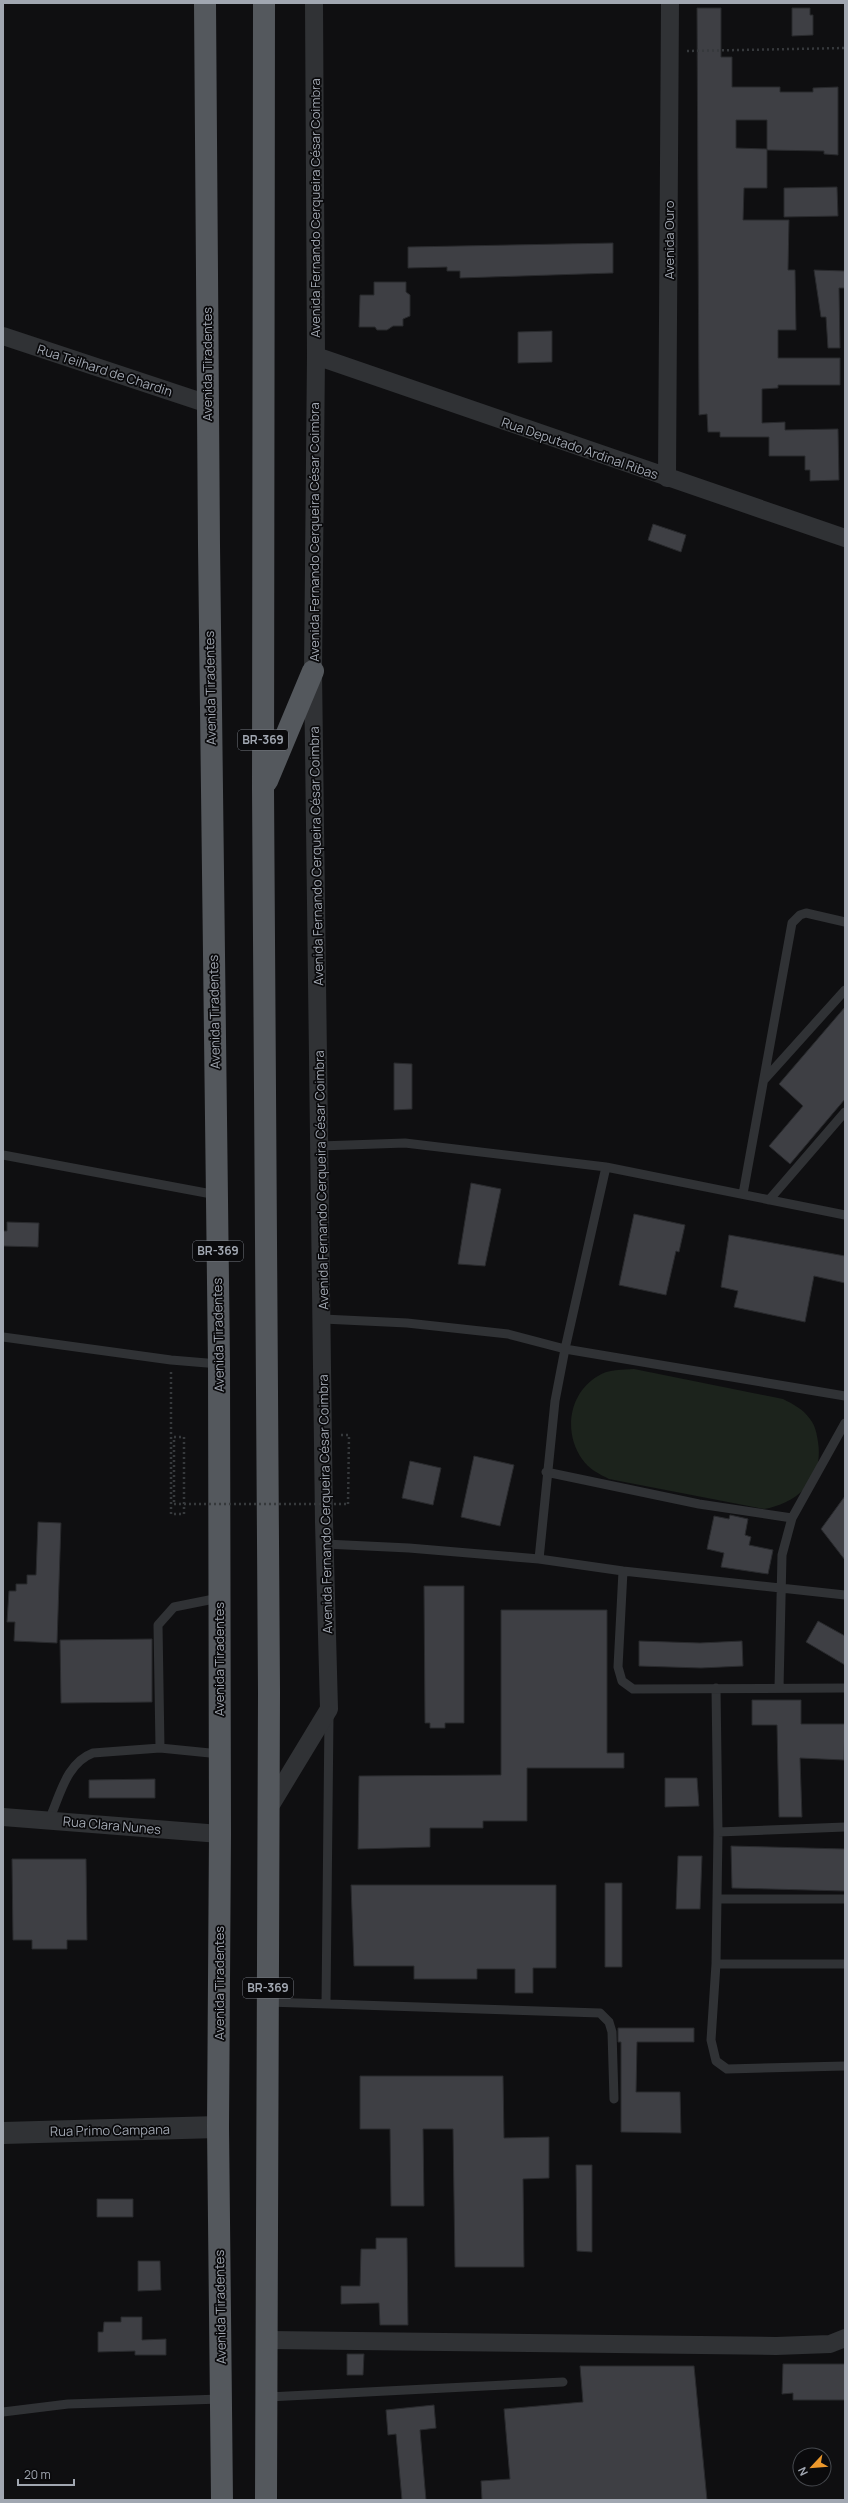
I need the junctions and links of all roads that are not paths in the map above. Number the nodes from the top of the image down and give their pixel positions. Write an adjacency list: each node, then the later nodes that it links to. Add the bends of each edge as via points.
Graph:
1 (205, 3): 7 (highway, Avenida Tiradentes / BR-369)
2 (264, 3): 11 (highway, BR-369)
3 (314, 3): 6 (street, Avenida Fernando Cerqueira César Coimbra)
4 (670, 3): 8 (street, Avenida Ouro)
5 (3, 336): 7 (street, Rua Teilhard de Chardin)
6 (316, 356): 8 (street, Rua Deputado Ardinal Ribas); 10 (street, Avenida Fernando Cerqueira César Coimbra)
7 (208, 404): 20 (highway, Avenida Tiradentes / BR-369)
8 (667, 478): 9 (street, Rua Deputado Ardinal Ribas)
9 (845, 538)
10 (313, 671): 11 (highway); 16 (street, Avenida Fernando Cerqueira César Coimbra)
11 (263, 789): 43 (highway, BR-369)
12 (845, 922): 14 (lane, via 806,913 800,915 792,924)
13 (845, 990): 14 (lane)
14 (763, 1081): 19 (lane)
15 (845, 1112): 21 (lane)
16 (320, 1146): 18 (lane, via 405,1143); 23 (street, Avenida Fernando Cerqueira César Coimbra)
17 (3, 1155): 20 (lane)
18 (606, 1167): 19 (lane); 25 (lane)
19 (743, 1194): 21 (lane)
20 (217, 1195): 26 (highway, Avenida Tiradentes / BR-369)
21 (769, 1200): 22 (lane)
22 (845, 1215)
23 (322, 1319): 25 (lane, via 408,1323 508,1334); 31 (street, Avenida Fernando Cerqueira César Coimbra)
24 (3, 1337): 26 (lane)
25 (565, 1350): 27 (lane); 29 (lane, via 555,1401)
26 (219, 1364): 36 (highway, Avenida Tiradentes / BR-369)
27 (845, 1396)
28 (845, 1422): 30 (lane)
29 (546, 1472): 30 (lane, via 699,1504); 32 (lane)
30 (792, 1518): 34 (lane, via 782,1555)
31 (325, 1544): 32 (lane); 40 (street, Avenida Fernando Cerqueira César Coimbra)
32 (539, 1559): 33 (lane)
33 (623, 1571): 34 (lane); 37 (lane, via 618,1667 622,1681 633,1689)
34 (780, 1588): 35 (lane); 38 (lane)
35 (845, 1595)
36 (219, 1598): 41 (lane, via 174,1607 158,1625); 42 (highway, Avenida Tiradentes / BR-369)
37 (716, 1688): 38 (lane); 47 (lane)
38 (779, 1688): 39 (lane)
39 (845, 1688)
40 (329, 1709): 43 (street); 54 (lane)
41 (160, 1748): 42 (lane); 45 (lane, via 93,1753 84,1756 73,1766)
42 (220, 1754): 48 (highway, Avenida Tiradentes / BR-369)
43 (269, 1808): 53 (highway, BR-369)
44 (3, 1817): 45 (street, Rua Clara Nunes)
45 (49, 1820): 48 (street, Rua Clara Nunes)
46 (845, 1826): 47 (lane)
47 (718, 1832): 49 (lane)
48 (220, 1834): 57 (highway, Avenida Tiradentes / BR-369)
49 (717, 1899): 50 (lane); 51 (lane)
50 (845, 1899)
51 (716, 1964): 52 (lane); 55 (lane, via 711,2040 716,2061 727,2069)
52 (845, 1964)
53 (268, 2002): 54 (lane); 59 (highway, BR-369)
54 (326, 2004): 56 (lane, via 600,2013 609,2022 612,2032)
55 (845, 2066)
56 (614, 2099)
57 (218, 2127): 58 (street, Rua Primo Campana); 63 (highway, Avenida Tiradentes / BR-369)
58 (3, 2133)
59 (268, 2340): 60 (street, via 776,2346); 62 (highway, BR-369)
60 (840, 2342)
61 (563, 2382): 62 (lane)
62 (268, 2397): 66 (highway, BR-369)
63 (221, 2399): 64 (lane, via 68,2404); 65 (highway, Avenida Tiradentes / BR-369)
64 (3, 2412)
65 (222, 2500)
66 (266, 2500)

